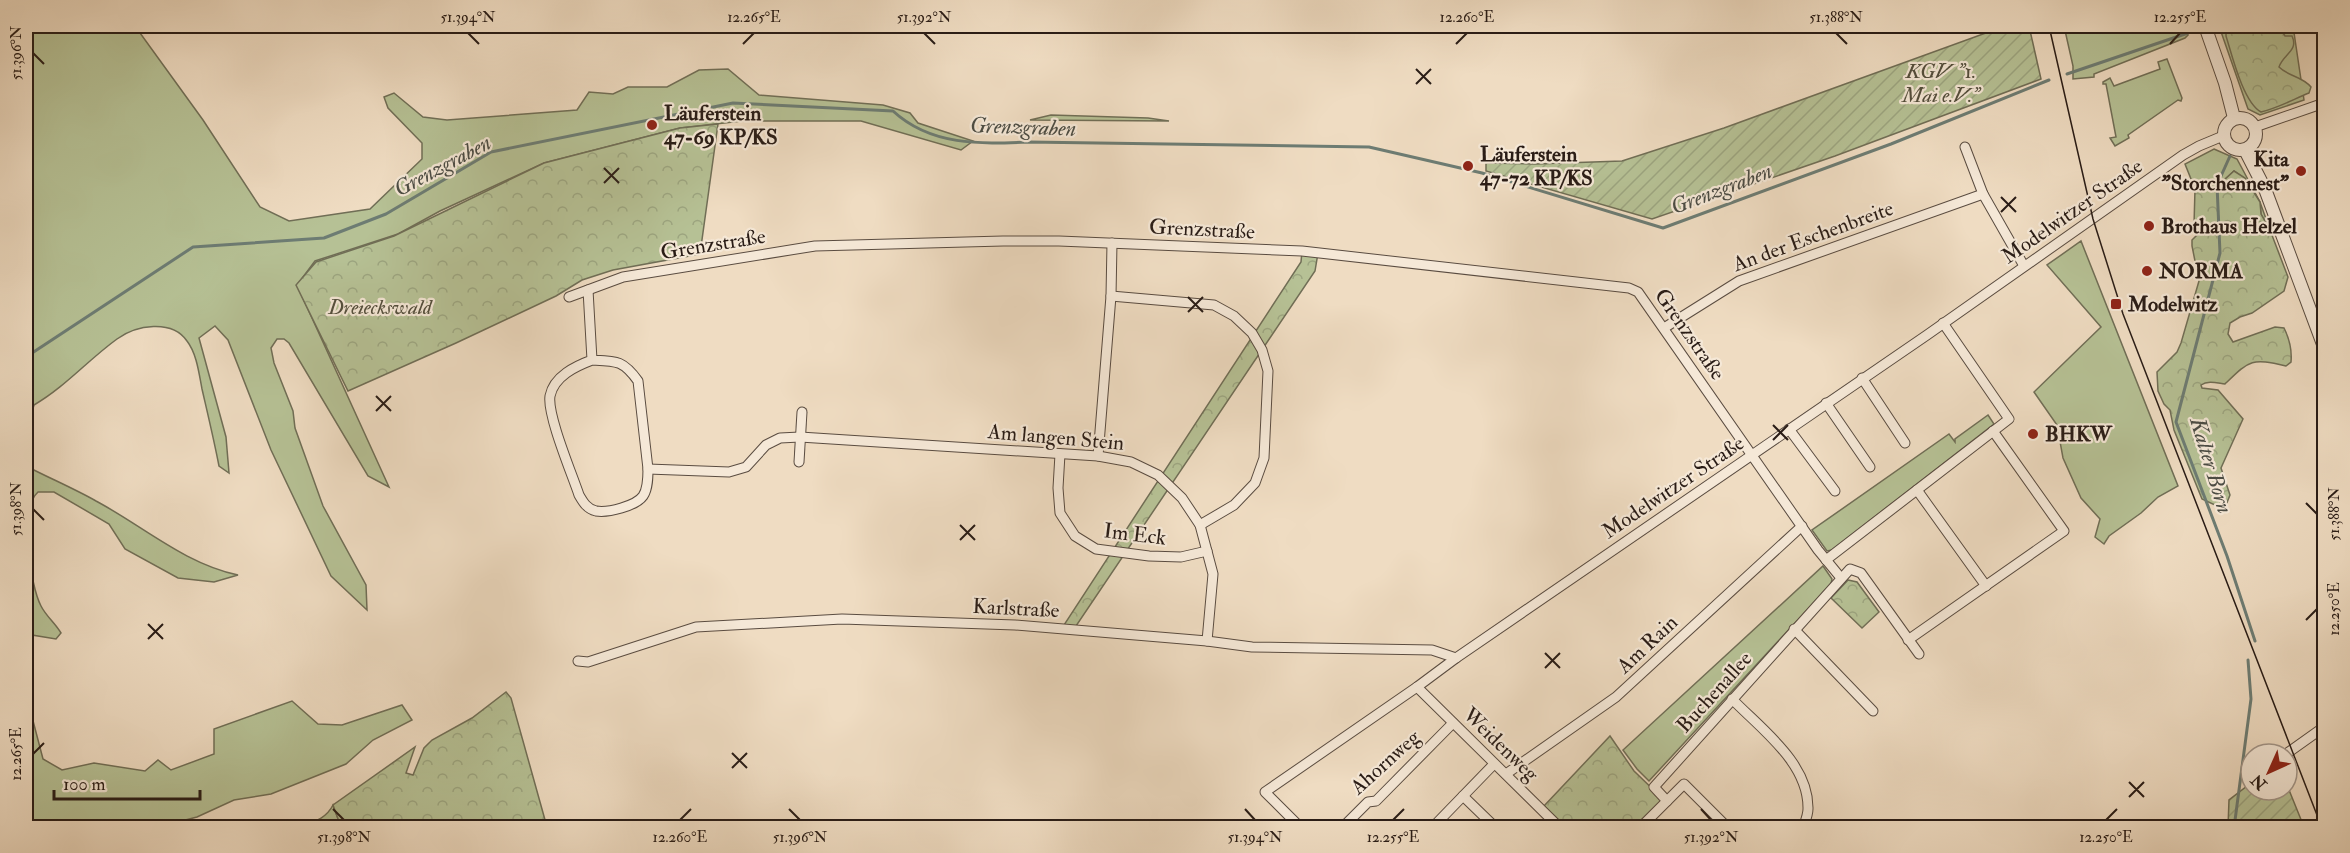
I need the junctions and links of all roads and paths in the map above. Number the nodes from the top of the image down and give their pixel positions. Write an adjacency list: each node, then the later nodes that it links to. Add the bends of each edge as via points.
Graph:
1 (2205, 26): 3 (street)
2 (2325, 103): 4 (street)
3 (2234, 118): 4 (street, via 2248,120); 5 (street, via 2225,125)
4 (2255, 127): 7 (street, via 2254,143)
5 (2223, 136): 7 (street, via 2231,148); 10 (street, Modelwitzer Straße, via 2183,155)
6 (1965, 147): 8 (street)
7 (2245, 150): 16 (street, via 2265,189)
8 (1983, 194): 10 (street); 15 (street, An der Eschenbreite, via 1739,281)
9 (1112, 243): 11 (street, Grenzstraße, via 1003,241 814,246 623,277); 12 (street); 15 (street, Grenzstraße, via 1302,251 1629,288 1638,292)
10 (2025, 266): 14 (street, Modelwitzer Straße)
11 (588, 290): 13 (street, Grenzstraße); 17 (street)
12 (1112, 296): 27 (street); 33 (street, via 1214,305 1234,316 1252,333 1262,350 1268,371 1264,458 1255,483 1234,505)
13 (568, 297)
14 (1943, 323): 18 (street, Modelwitzer Straße); 22 (street, via 2009,419)
15 (1664, 328): 26 (street, Grenzstraße)
16 (2325, 347)
17 (592, 360): 30 (street, via 618,361 638,381); 30 (street, via 562,376 550,395 551,412 579,495 585,505 596,511 630,507 644,496)
18 (1862, 378): 19 (street, Modelwitzer Straße); 24 (street)
19 (1826, 403): 21 (street, Modelwitzer Straße); 29 (street)
20 (802, 412): 23 (street)
21 (1789, 429): 26 (street, Modelwitzer Straße); 32 (street)
22 (1993, 431): 31 (street); 38 (street, via 2064,531)
23 (800, 437): 25 (street, Am langen Stein); 28 (street); 30 (street, Am langen Stein, via 780,438 766,445 746,467 729,472)
24 (1905, 443)
25 (1060, 454): 27 (street, Am langen Stein); 35 (street, Im Eck, via 1060,513 1075,536 1096,549 1149,556 1181,557)
26 (1752, 454): 34 (street, Grenzstraße); 43 (street, Modelwitzer Straße)
27 (1098, 456): 33 (street, Am langen Stein, via 1131,462 1158,475 1182,498)
28 (799, 462)
29 (1870, 467)
30 (648, 469)
31 (1917, 490): 36 (street); 38 (street)
32 (1835, 491)
33 (1200, 525): 35 (street, Am langen Stein)
34 (1802, 526): 36 (street, Grenzstraße); 52 (street, Am Rain, via 1616,697)
35 (1207, 551): 41 (street, Am langen Stein, via 1213,574)
36 (1826, 560): 37 (street, Grenzstraße)
37 (1840, 578): 39 (street, Buchenallee); 40 (street, via 1850,569 1861,573)
38 (1986, 586): 40 (street)
39 (1794, 629): 46 (street, Buchenallee); 47 (street)
40 (1908, 639): 42 (street)
41 (1207, 641): 43 (street, Karlstraße, via 1252,647 1432,650); 44 (street, Karlstraße, via 1015,625 842,620 696,627 588,662)
42 (1918, 654)
43 (1456, 658): 45 (street, Modelwitzer Straße)
44 (578, 661)
45 (1417, 687): 48 (street, Weidenweg); 56 (street, Modelwitzer Straße, via 1265,792)
46 (1732, 699): 54 (street, Buchenallee, via 1654,787); 62 (street, via 1791,759 1805,787 1808,810)
47 (1873, 711)
48 (1453, 723): 51 (street, Weidenweg); 57 (street, Ahornweg, via 1376,801 1368,802)
49 (2325, 727): 50 (street)
50 (2299, 745)
51 (1494, 764): 52 (street, Weidenweg); 53 (street)
52 (1506, 774): 59 (street, Weidenweg)
53 (1463, 796): 55 (street); 58 (street)
54 (1667, 801): 60 (street); 61 (street, via 1684,784)
55 (1432, 827)
56 (1301, 828)
57 (1342, 828)
58 (1496, 828)
59 (1560, 828)
60 (1640, 828)
61 (1728, 828)
62 (1803, 828)

